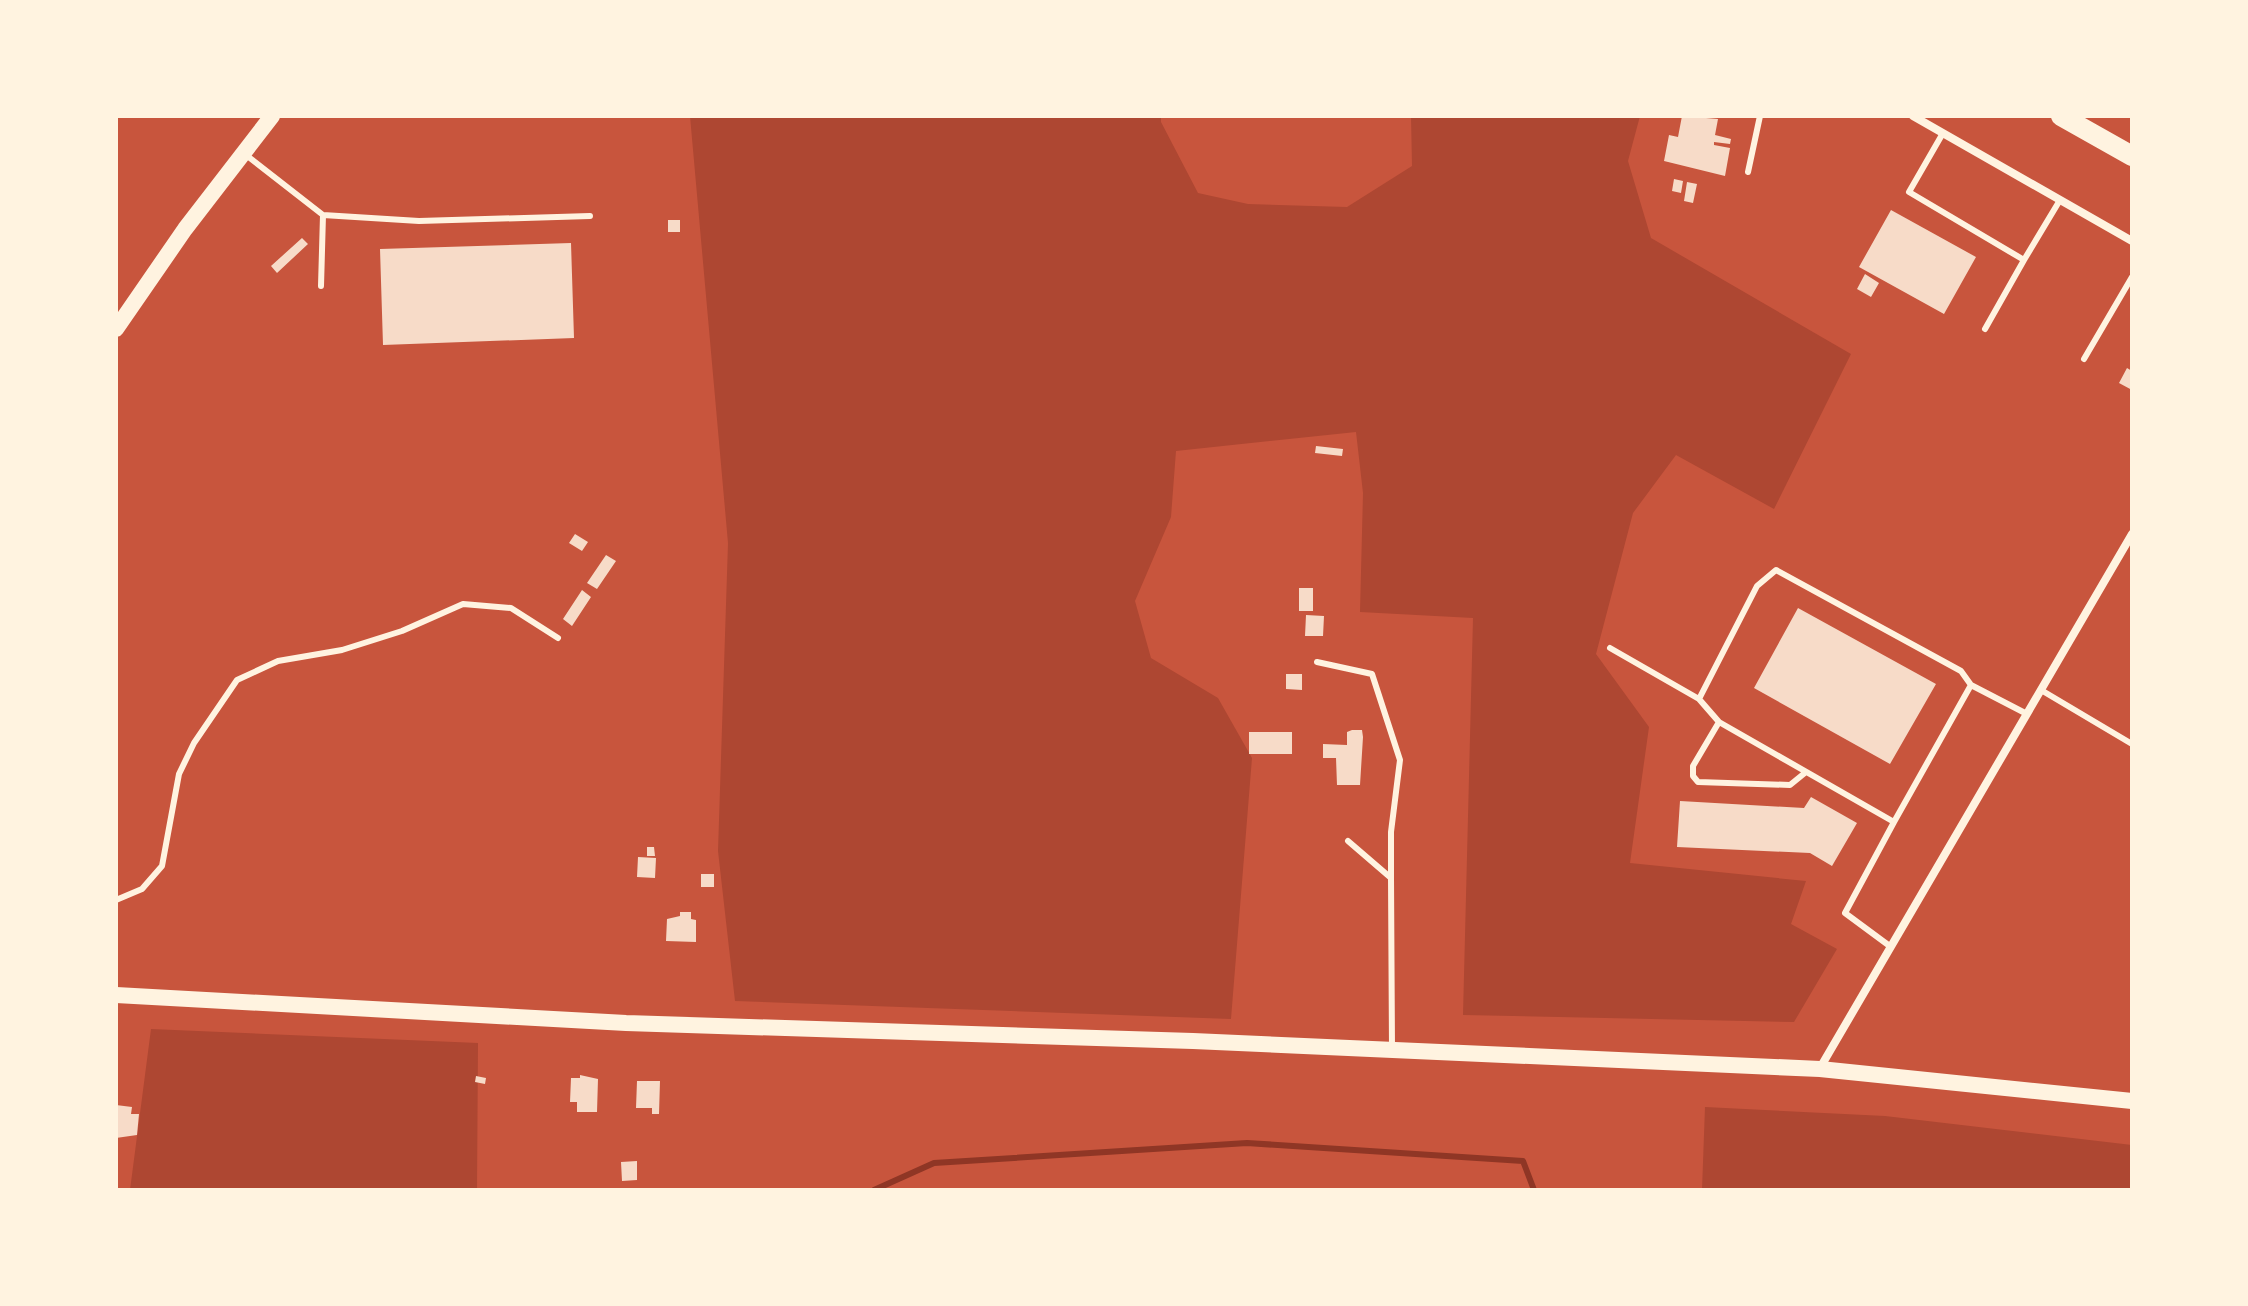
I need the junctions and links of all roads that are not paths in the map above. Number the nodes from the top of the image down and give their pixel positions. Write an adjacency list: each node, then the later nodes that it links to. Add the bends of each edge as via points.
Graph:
1 (272, 116): 6 (main road)
2 (1760, 116): 8 (lane)
3 (1913, 116): 5 (street)
4 (2061, 116): 7 (highway)
5 (1943, 133): 9 (street); 13 (lane, via 1909,192)
6 (243, 153): 10 (lane); 16 (main road)
7 (2132, 156)
8 (1748, 172)
9 (2060, 200): 12 (street); 13 (lane)
10 (323, 215): 11 (lane, via 419,221); 15 (lane)
11 (590, 216)
12 (2132, 241)
13 (2024, 260): 17 (lane)
14 (2132, 277): 18 (lane)
15 (321, 286)
16 (116, 329)
17 (1985, 329)
18 (2084, 359)
19 (2132, 534): 24 (street)
20 (558, 638): 33 (lane, via 511,608 463,604 402,631 342,650 278,661 237,680 179,774 162,866 142,889)
21 (1610, 648): 25 (lane)
22 (1317, 662): 32 (lane, via 1372,674 1400,760)
23 (1971, 685): 25 (lane, via 1961,671 1776,570 1757,586); 26 (lane); 30 (lane)
24 (2041, 690): 26 (street); 28 (lane)
25 (1699, 699): 27 (lane)
26 (2027, 714): 34 (street)
27 (1719, 722): 29 (lane); 29 (lane, via 1693,766 1698,782 1790,785)
28 (2132, 744)
29 (1806, 772): 30 (lane)
30 (1894, 822): 34 (lane, via 1845,913)
31 (1348, 841): 32 (lane)
32 (1391, 878): 36 (lane)
33 (116, 900)
34 (1891, 947): 37 (street)
35 (116, 995): 36 (main road, via 626,1023)
36 (1392, 1049): 37 (main road)
37 (1820, 1069): 38 (main road)
38 (2132, 1101)

